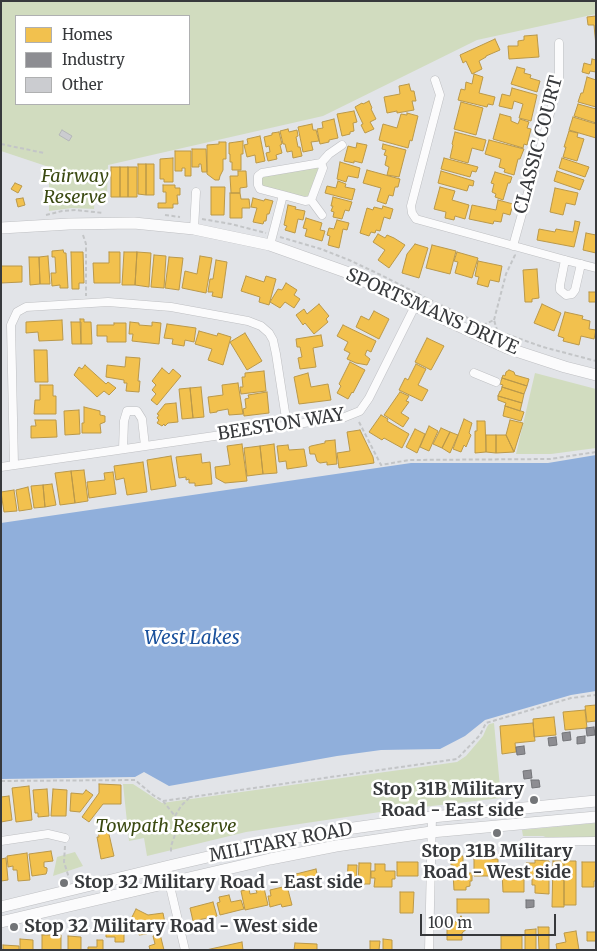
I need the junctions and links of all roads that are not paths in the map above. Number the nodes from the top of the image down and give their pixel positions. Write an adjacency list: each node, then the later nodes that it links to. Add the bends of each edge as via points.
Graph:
1 (559, 43): 12 (street, CLASSIC COURT, via 559,80)
2 (435, 80): 12 (street, via 440,95 411,206 412,213 416,219)
3 (342, 145): 4 (street)
4 (321, 163): 6 (street, via 258,176 260,189); 7 (street)
5 (196, 192): 10 (street)
6 (283, 195): 7 (street); 11 (street)
7 (311, 200): 8 (street)
8 (322, 215)
9 (1, 228): 10 (main road, SPORTSMANS DRIVE, via 134,223)
10 (194, 229): 11 (main road, SPORTSMANS DRIVE)
11 (270, 245): 16 (main road, SPORTSMANS DRIVE, via 346,272)
12 (513, 246): 13 (street)
13 (565, 260): 14 (street); 14 (street, via 560,290 566,295 575,290)
14 (581, 264): 15 (street)
15 (596, 268)
16 (415, 306): 18 (main road, SPORTSMANS DRIVE, via 507,348); 20 (street, BEESTON WAY, via 360,411 345,417)
17 (474, 373): 19 (street)
18 (596, 375)
19 (496, 382)
20 (287, 425): 21 (street, BEESTON WAY); 23 (street, via 273,340 261,326 171,307 108,302 26,306 17,312 11,325)
21 (145, 446): 22 (street, BEESTON WAY); 22 (street, via 142,419 137,412 127,412)
22 (123, 449): 23 (street, BEESTON WAY)
23 (14, 465): 24 (street, BEESTON WAY)
24 (1, 467)
25 (596, 801): 26 (main road, MILITARY ROAD)
26 (432, 817): 28 (street); 34 (main road, MILITARY ROAD, via 282,840)
27 (596, 817): 28 (main road, MILITARY ROAD)
28 (431, 832): 33 (main road, MILITARY ROAD, via 317,850); 37 (street)
29 (65, 838): 30 (street, via 48,834)
30 (1, 841)
31 (596, 841): 32 (street)
32 (524, 842)
33 (169, 882): 35 (main road, MILITARY ROAD); 36 (street)
34 (1, 907)
35 (1, 922)
36 (185, 950)
37 (429, 950)

